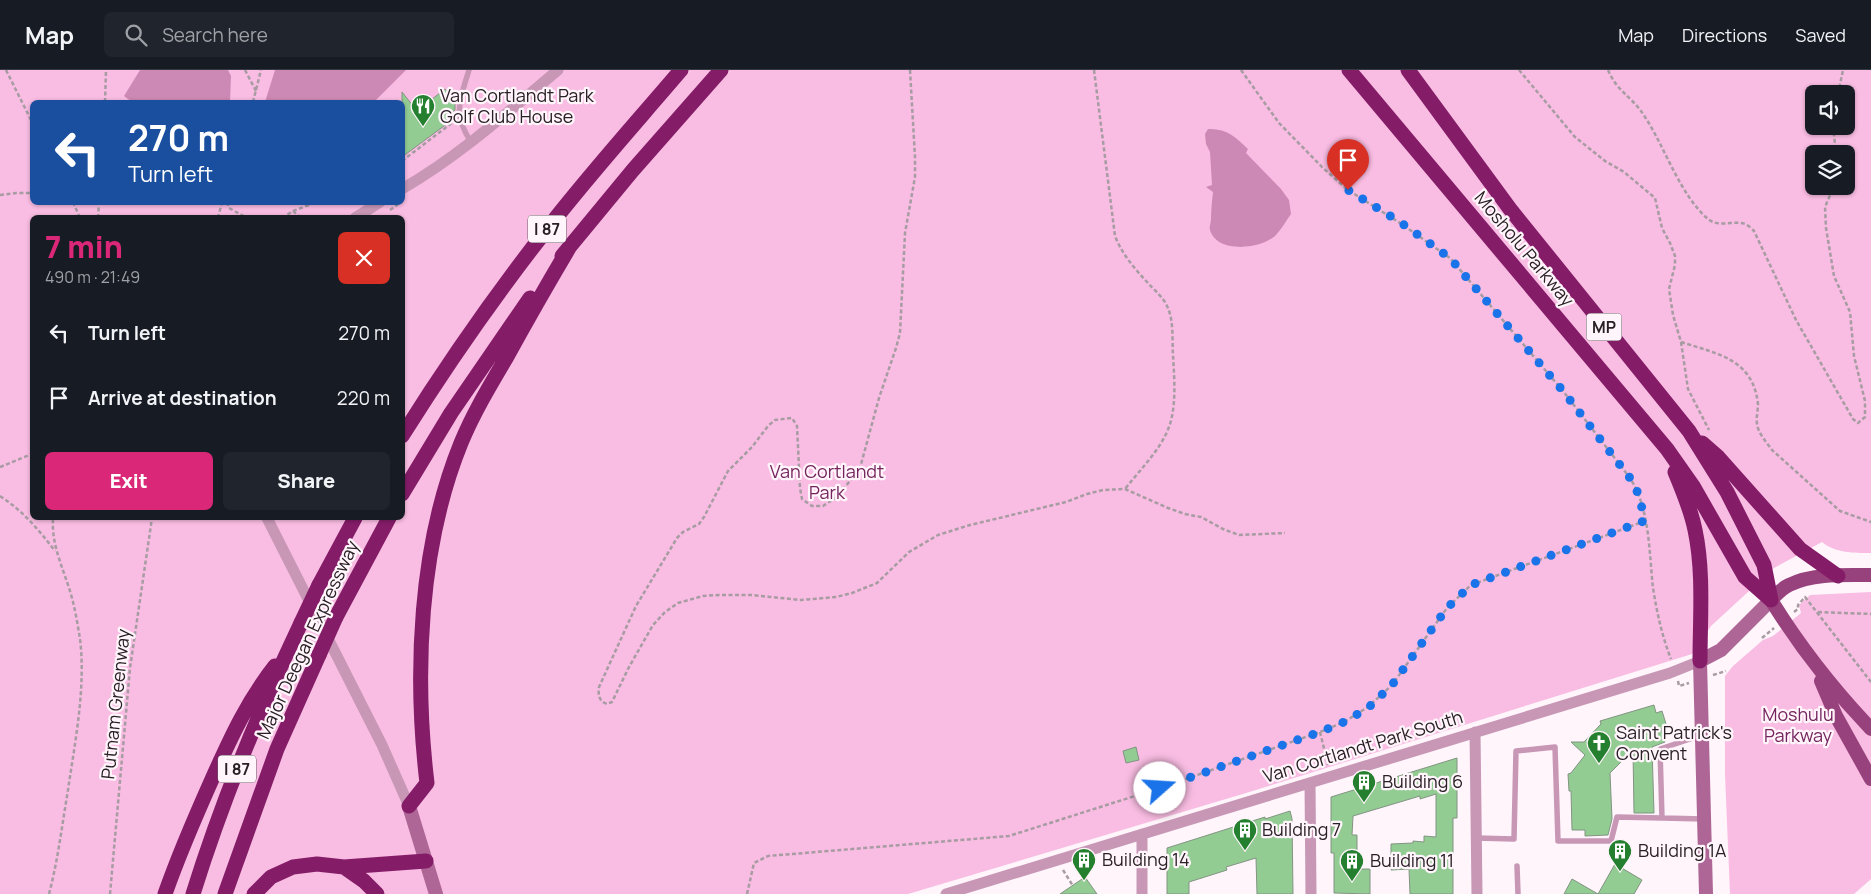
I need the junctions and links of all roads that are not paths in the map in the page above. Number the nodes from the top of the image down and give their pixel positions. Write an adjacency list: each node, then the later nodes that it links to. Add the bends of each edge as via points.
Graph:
1 (469, 70): 7 (lane, via 458,112)
2 (558, 70): 7 (street)
3 (681, 70): 12 (highway, I 87, via 576,192 524,259)
4 (721, 70): 11 (highway, I 87)
5 (1348, 70): 14 (highway, Mosholu Parkway / MP)
6 (1408, 70): 13 (highway, Mosholu Parkway / MP, via 1521,222)
7 (471, 142): 8 (street)
8 (405, 187)
9 (375, 205): 10 (street)
10 (360, 215)
11 (569, 248): 15 (highway, I 87, via 479,371); 30 (highway, via 471,421 445,488 432,542 424,611 421,698 427,783)
12 (405, 431)
13 (1689, 431): 20 (highway, via 1718,457 1800,549); 21 (highway, Mosholu Parkway / MP, via 1727,492 1764,565)
14 (1667, 449): 21 (highway, Mosholu Parkway / MP, via 1745,577); 23 (highway, via 1697,540)
15 (405, 489)
16 (268, 520): 30 (street, via 382,745)
17 (354, 520): 22 (highway, Major Deegan Expressway / I 87, bridge)
18 (388, 520): 41 (highway, Major Deegan Expressway / I 87, bridge, via 336,617 277,750)
19 (1871, 575): 20 (main road)
20 (1838, 576): 21 (main road, via 1797,582)
21 (1771, 600): 23 (main road, Van Cortlandt Park South, via 1721,650); 24 (main road, Mosholu Parkway / MP)
22 (290, 647): 39 (highway, via 245,708 198,810); 40 (highway, Major Deegan Expressway / I 87, via 230,787)
23 (1700, 661): 26 (street, Van Cortlandt Park South); 27 (main road)
24 (1815, 666): 25 (main road, Mosholu Parkway / MP); 28 (main road, via 1836,716)
25 (1871, 729)
26 (1475, 732): 29 (street, Van Cortlandt Park South); 34 (street)
27 (1702, 734): 31 (lane, via 1660,749); 32 (main road)
28 (1871, 779)
29 (1310, 783): 33 (street, Van Cortlandt Park South); 47 (street)
30 (409, 806): 35 (main road)
31 (1662, 818): 32 (lane); 34 (lane, via 1617,817 1611,841 1558,841 1555,747 1516,751 1514,839)
32 (1704, 819): 50 (main road)
33 (1142, 834): 38 (street, Van Cortlandt Park South, via 1056,860); 46 (street)
34 (1476, 838): 48 (street)
35 (426, 860): 37 (highway); 44 (main road)
36 (1517, 866): 49 (lane)
37 (344, 867): 42 (highway, via 317,864 293,867 271,877); 43 (highway)
38 (977, 889): 45 (street, Van Cortlandt Park South)
39 (165, 894)
40 (193, 894)
41 (225, 894)
42 (254, 894)
43 (377, 894)
44 (436, 894)
45 (946, 894)
46 (1142, 894)
47 (1311, 894)
48 (1477, 894)
49 (1518, 894)
50 (1706, 894)

